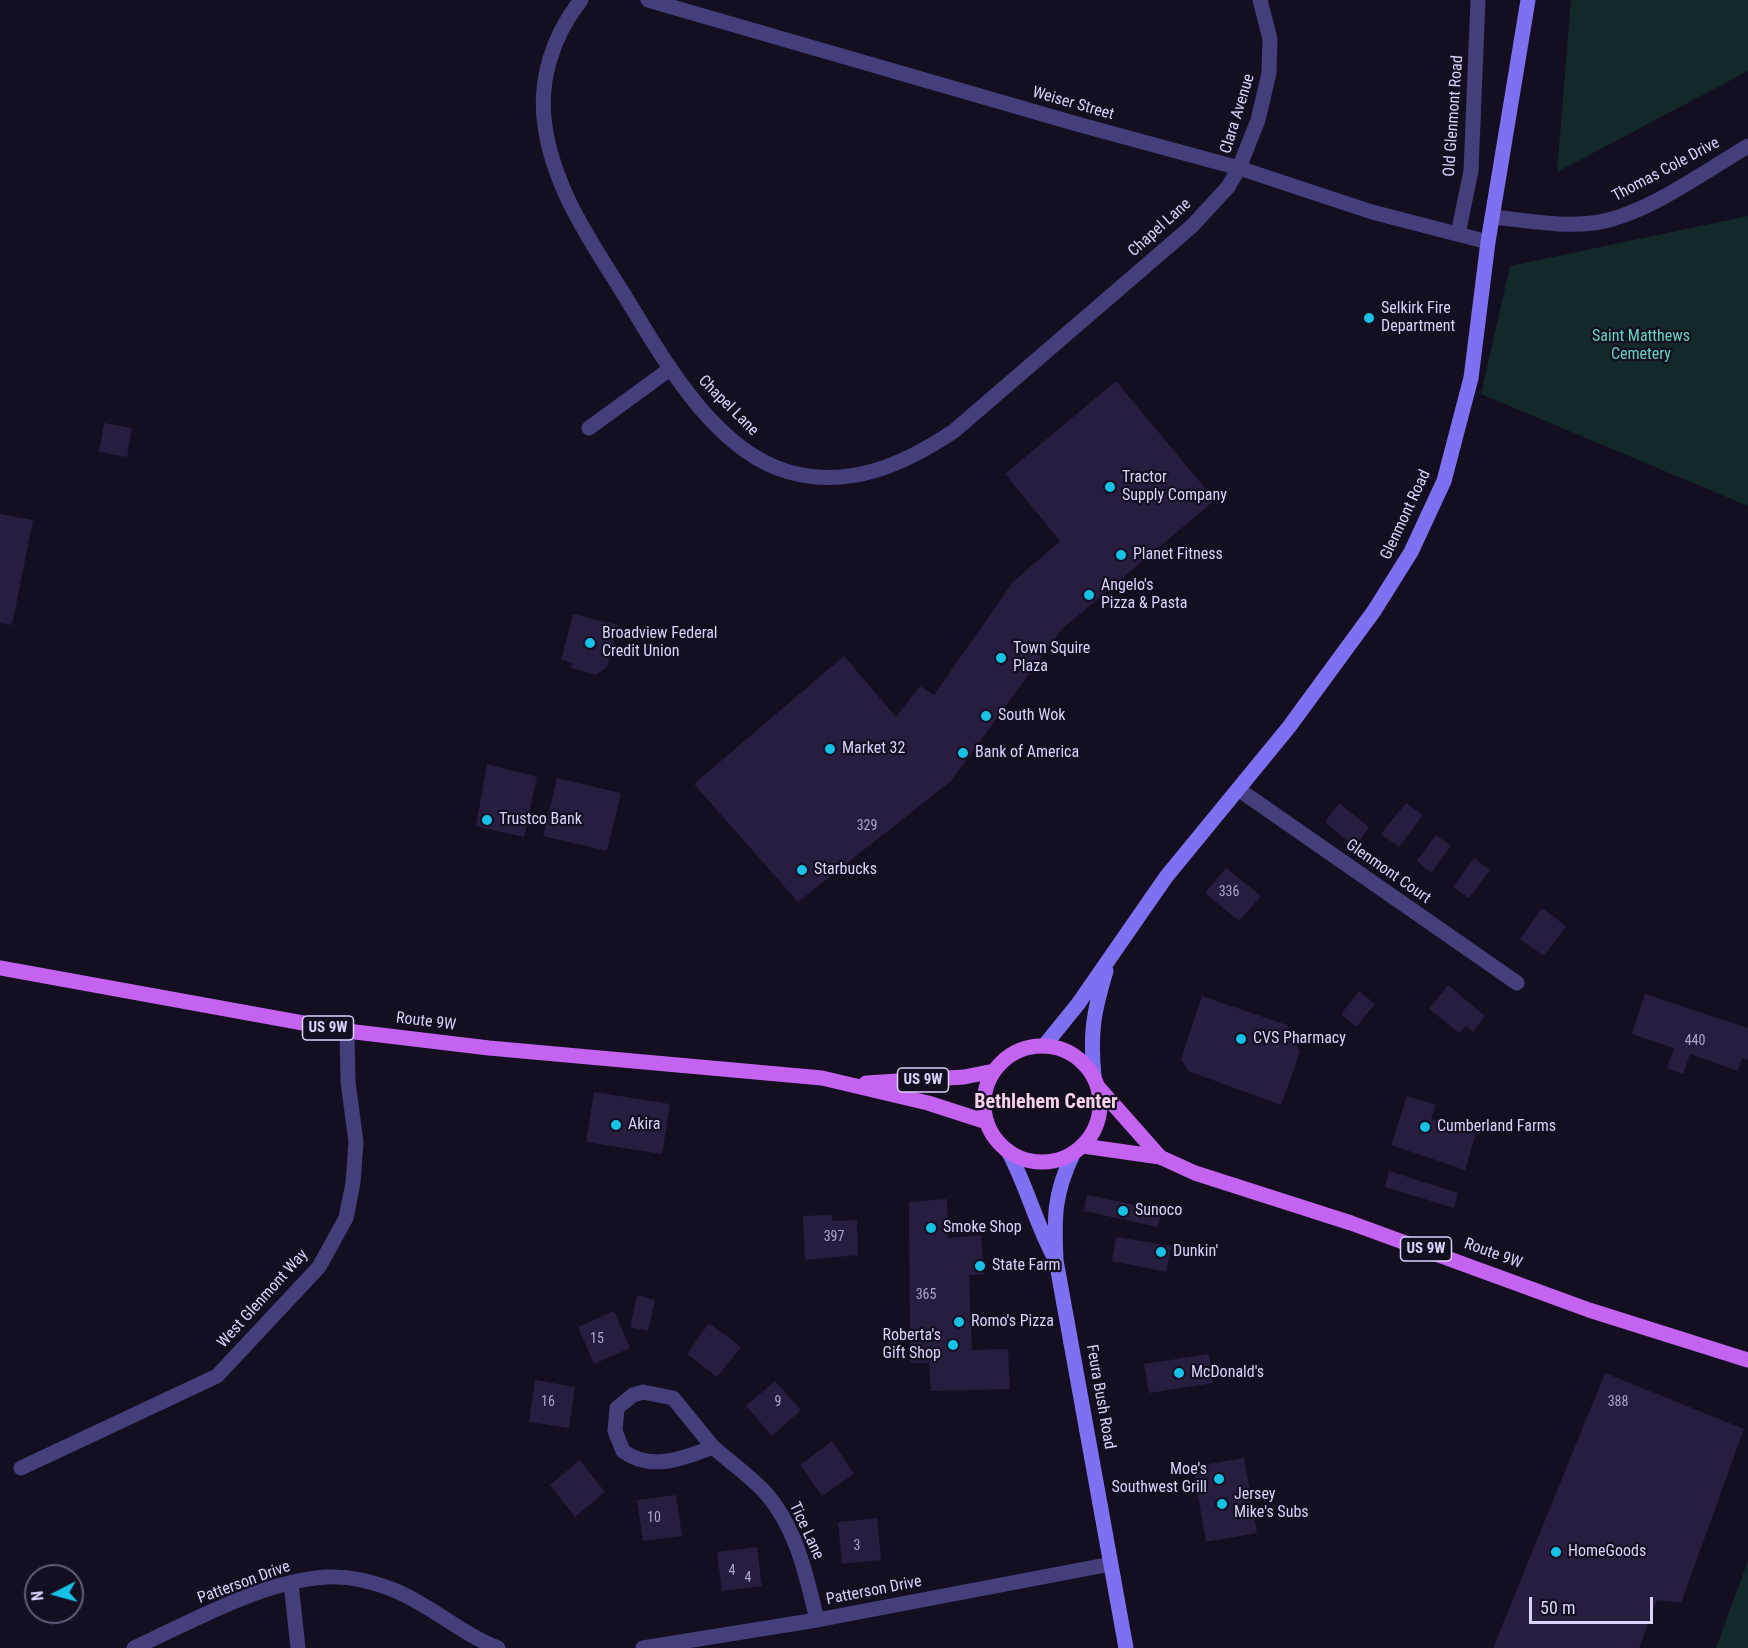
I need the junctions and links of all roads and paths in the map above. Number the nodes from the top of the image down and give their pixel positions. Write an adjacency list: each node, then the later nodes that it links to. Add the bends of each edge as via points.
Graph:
1 (581, 0): 11 (street, Chapel Lane, via 565,20 549,64 544,124 551,158 578,220)
2 (648, 0): 7 (street, Weiser Street)
3 (1260, 0): 7 (street, Clara Avenue, via 1270,39 1269,73 1258,120)
4 (1478, 0): 9 (street, Old Glenmont Road, via 1471,171)
5 (1528, 0): 8 (main road, Glenmont Road)
6 (1748, 146): 8 (street, Thomas Cole Drive, via 1636,211 1610,220 1573,224)
7 (1239, 168): 9 (street, Weiser Street, via 1372,212); 11 (street, Chapel Lane, via 1228,187 1192,226 954,431 889,469 819,477 773,466 724,432)
8 (1492, 217): 10 (main road, Glenmont Road)
9 (1458, 234): 10 (street, Weiser Street)
10 (1488, 242): 13 (main road, Glenmont Road, via 1471,378 1444,481 1411,552 1374,611)
11 (670, 369): 12 (street)
12 (589, 428)
13 (1238, 789): 14 (main road, Glenmont Road, via 1166,878); 16 (street, Glenmont Court)
14 (1110, 956): 18 (main road, Glenmont Road); 20 (main road, Glenmont Road, via 1090,1040)
15 (0, 968): 17 (main road, Route 9W / US 9W)
16 (1517, 983)
17 (347, 1031): 21 (main road, Route 9W / US 9W); 29 (street, West Glenmont Way, via 348,1082 356,1142 353,1183 346,1218 320,1267 217,1376)
18 (1044, 1046): 19 (main road, via 1025,1048); 20 (main road, via 1073,1055)
19 (994, 1071): 21 (main road, Route 9W / US 9W); 22 (main road, via 984,1105)
20 (1096, 1082): 23 (main road, via 1098,1119 1093,1133); 25 (main road, Route 9W / US 9W)
21 (851, 1084): 22 (main road, Route 9W / US 9W, via 956,1110)
22 (987, 1122): 24 (main road)
23 (1078, 1150): 24 (main road, via 1057,1160 1040,1162); 25 (main road, Route 9W / US 9W); 26 (main road, Feura Bush Road, via 1063,1175 1054,1209)
24 (1008, 1151): 26 (main road, Feura Bush Road)
25 (1160, 1157): 27 (main road, Route 9W / US 9W, via 1195,1173 1351,1223 1589,1310)
26 (1056, 1260): 30 (main road, Feura Bush Road)
27 (1748, 1360)
28 (713, 1447): 28 (street, Tice Lane, via 687,1412 667,1395 643,1392 617,1408 618,1443 631,1457 643,1462 682,1459); 32 (street, Tice Lane, via 762,1489 779,1510 805,1568)
29 (21, 1468)
30 (1112, 1564): 32 (street, Patterson Drive); 37 (main road, Feura Bush Road)
31 (291, 1583): 33 (street, Patterson Drive, via 231,1603); 34 (street); 35 (street, Patterson Drive, via 327,1577 357,1580 395,1591)
32 (818, 1620): 36 (street, Patterson Drive)
33 (134, 1648)
34 (298, 1648)
35 (498, 1648)
36 (643, 1648)
37 (1126, 1648)

